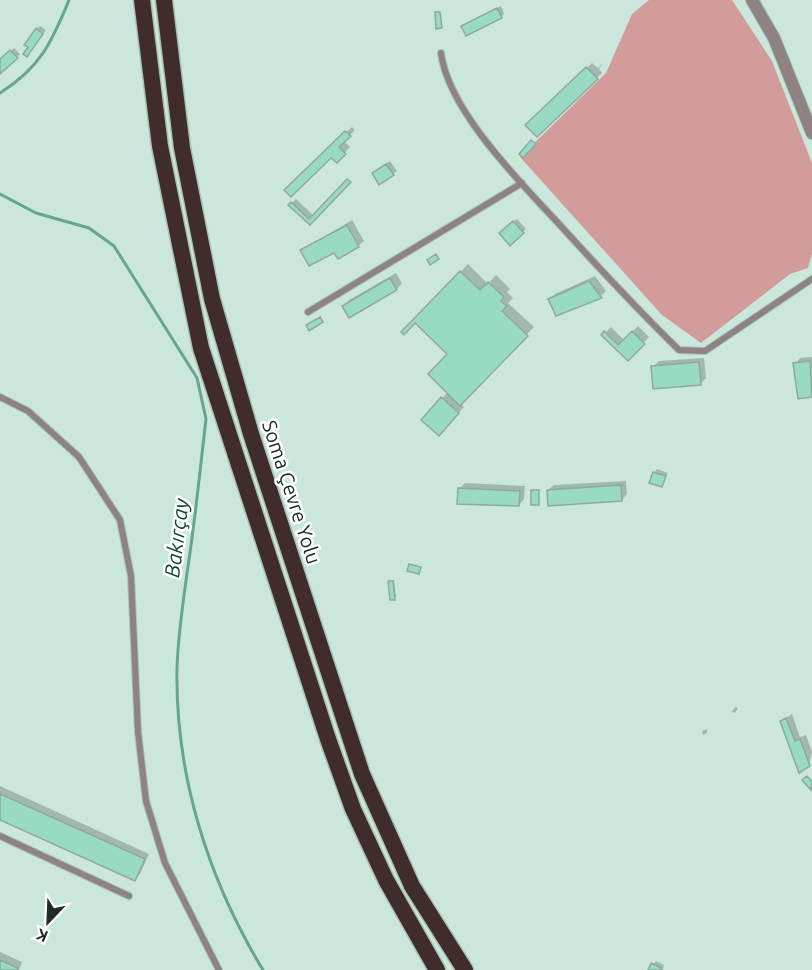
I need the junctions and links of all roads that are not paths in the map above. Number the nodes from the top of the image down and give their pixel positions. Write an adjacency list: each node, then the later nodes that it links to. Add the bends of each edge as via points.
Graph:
1 (140, 0): 15 (highway, via 160,146 201,348 353,809 386,880)
2 (164, 0): 5 (highway, Soma Çevre Yolu)
3 (173, 0): 5 (highway)
4 (752, 0): 7 (street, via 774,38)
5 (170, 48): 16 (highway, Soma Çevre Yolu, via 182,148 212,299 299,586 362,774 412,886)
6 (441, 52): 8 (lane, via 443,70 486,143)
7 (812, 132)
8 (522, 183): 9 (lane, via 679,350 705,351); 10 (lane)
9 (812, 279)
10 (308, 312)
11 (0, 396): 14 (lane, via 28,411 79,457 120,520 131,576 138,732 146,801 165,863)
12 (0, 836): 13 (lane)
13 (129, 896)
14 (219, 970)
15 (437, 970)
16 (465, 970)

